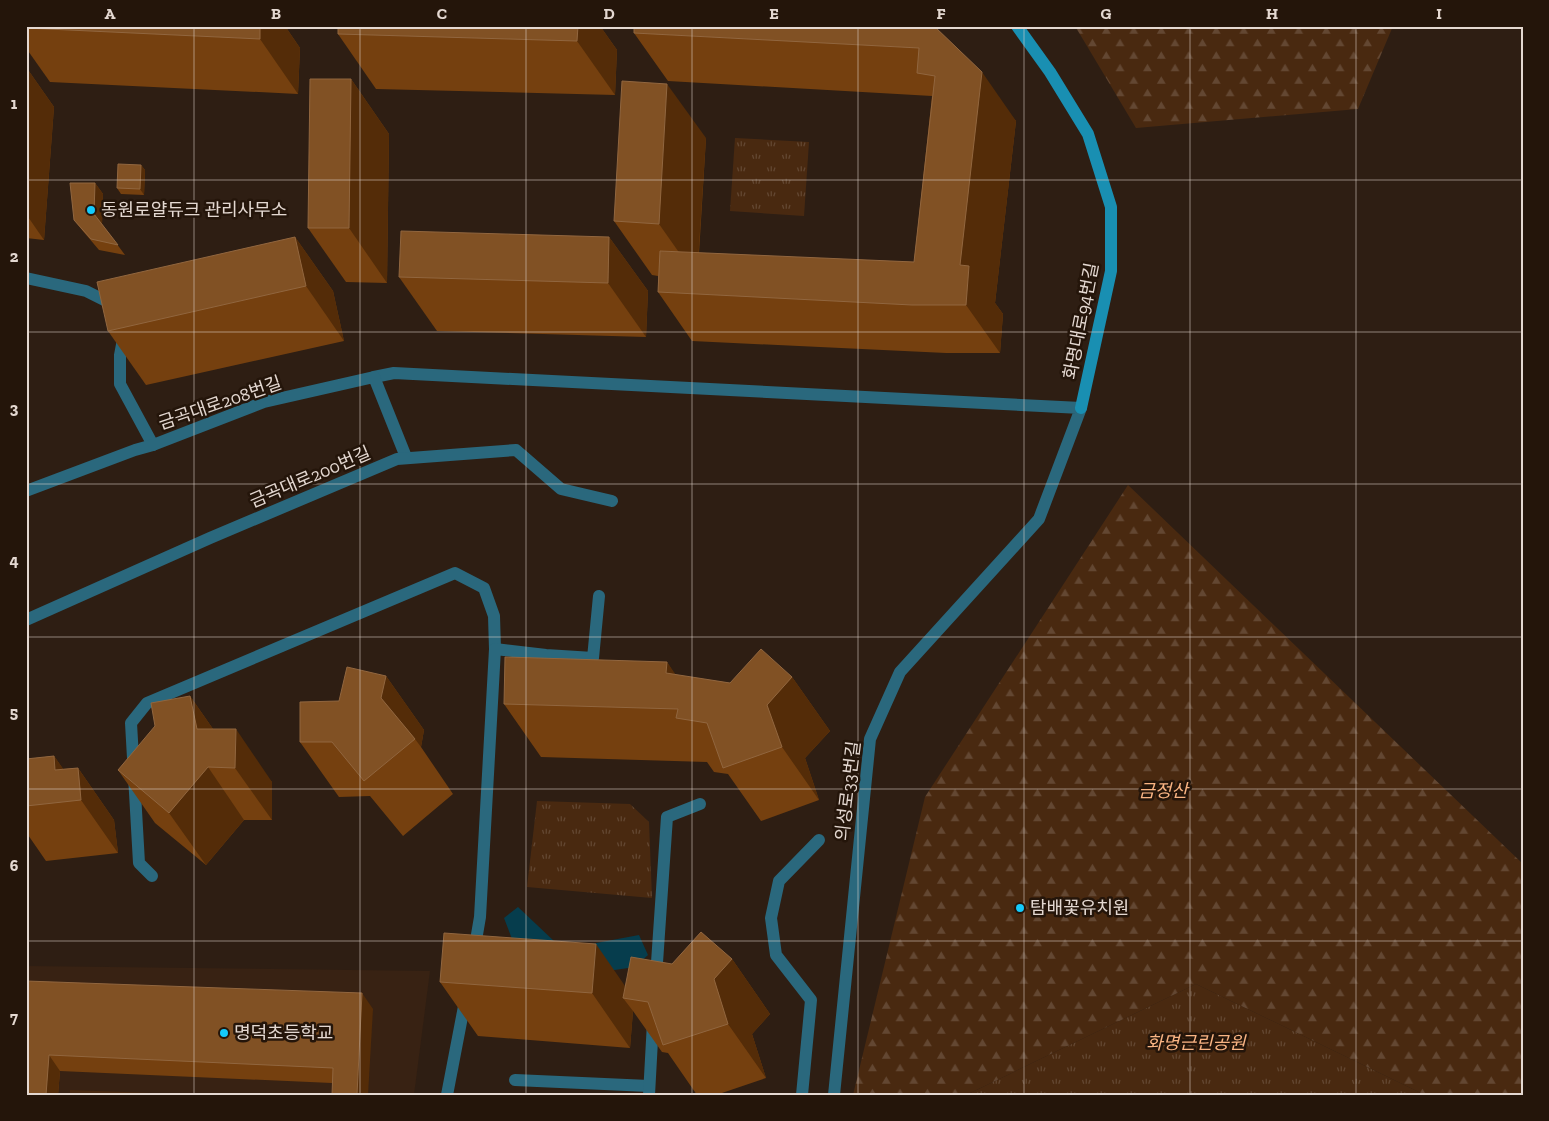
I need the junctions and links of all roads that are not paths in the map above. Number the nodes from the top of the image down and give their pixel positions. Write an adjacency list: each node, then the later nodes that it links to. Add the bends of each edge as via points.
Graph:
1 (1018, 26): 4 (street, 화명대로94번길, via 1088,134 1111,207 1111,271)
2 (26, 278): 5 (street, via 86,291 127,317 120,355 120,384)
3 (374, 377): 4 (street, 금곡대로208번길, via 394,373); 5 (street, 금곡대로208번길, via 264,402); 6 (street)
4 (1081, 408): 23 (street, 의성로33번길, via 1039,519 900,672 870,739)
5 (153, 445): 7 (street, 금곡대로208번길)
6 (406, 457): 8 (street, 금곡대로200번길, via 516,450 561,489); 10 (street, 금곡대로200번길, via 210,538)
7 (26, 490)
8 (612, 501)
9 (599, 596): 11 (street, via 593,658)
10 (26, 620)
11 (495, 649): 14 (street, via 494,616 484,588 454,573 147,703 131,723 139,863); 15 (street, via 480,917)
12 (700, 804): 17 (street, via 667,817)
13 (819, 840): 22 (street, via 779,881 771,918 776,955 810,1000)
14 (152, 876)
15 (472, 964)
16 (468, 982): 21 (street)
17 (656, 986)
18 (654, 1006): 20 (street)
19 (515, 1080): 20 (street)
20 (649, 1090)
21 (447, 1095)
22 (802, 1095)
23 (834, 1095)

